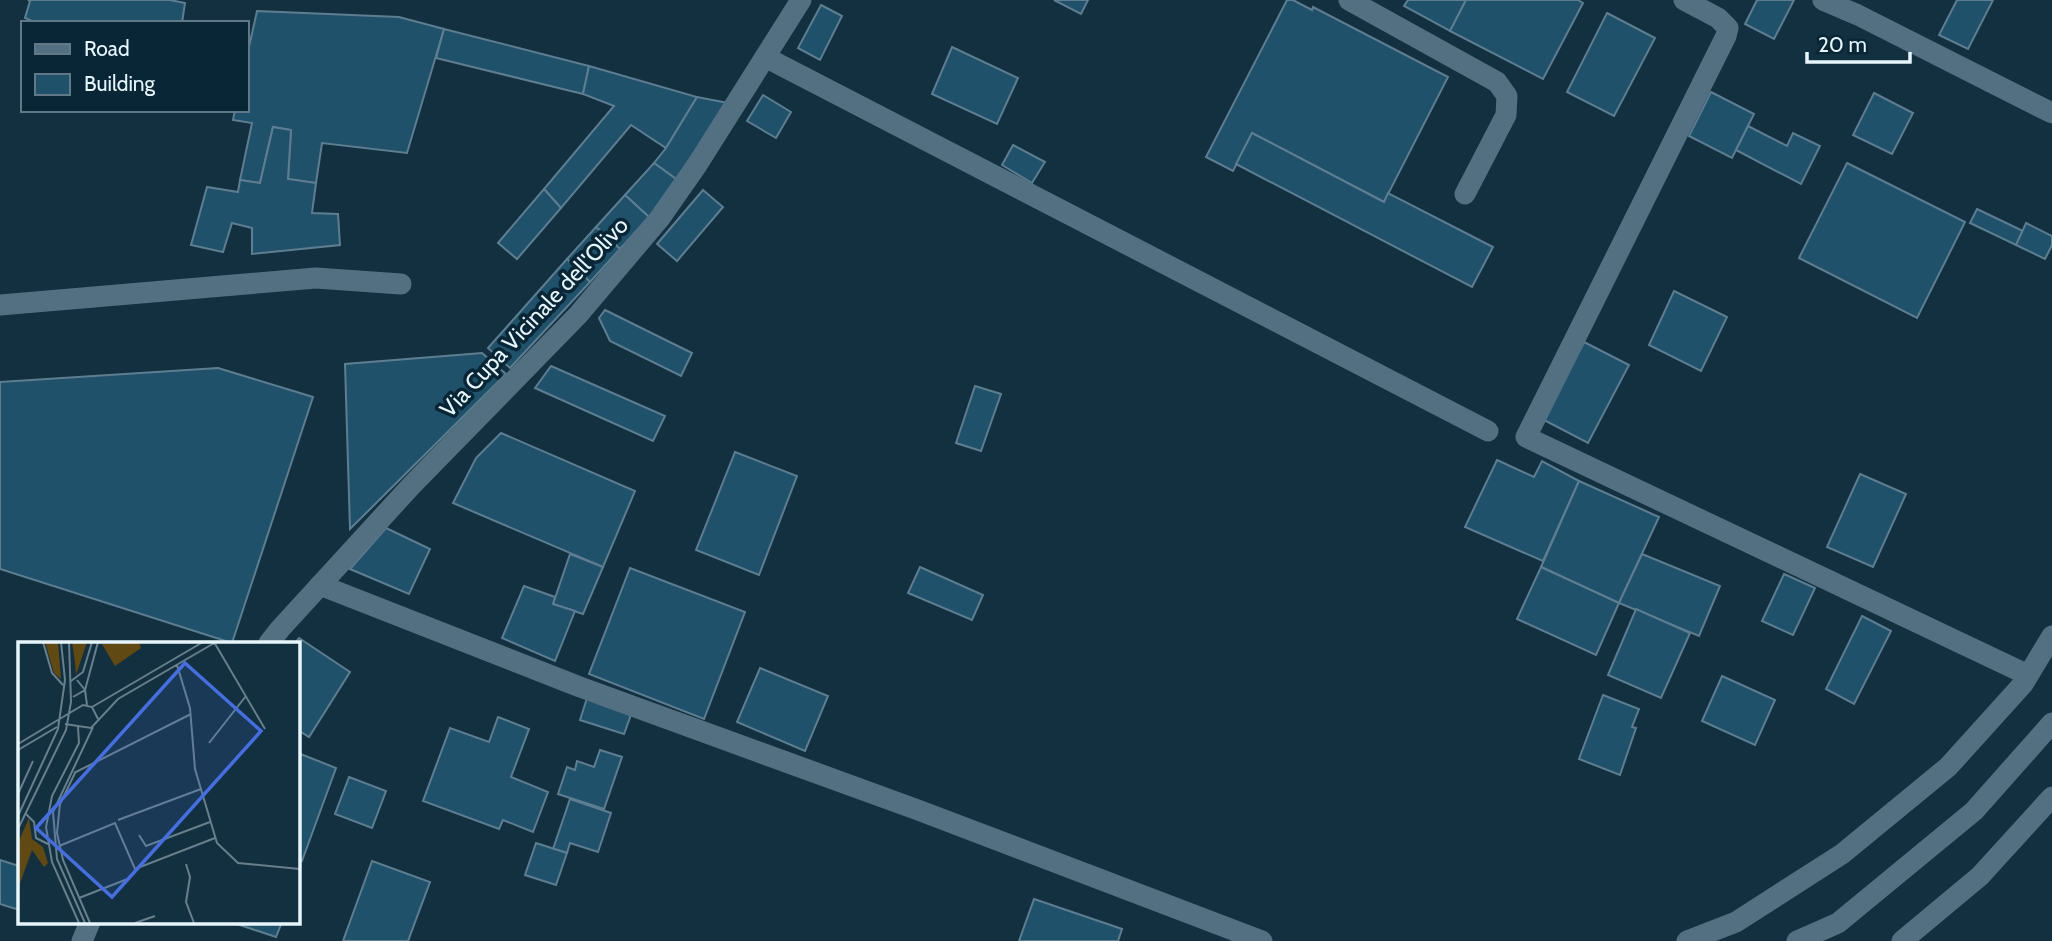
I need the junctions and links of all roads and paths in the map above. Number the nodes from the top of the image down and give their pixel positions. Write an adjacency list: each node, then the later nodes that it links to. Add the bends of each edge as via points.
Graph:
1 (801, 0): 5 (street, Via Cupa Vicinale dell'Olivo)
2 (1349, 0): 7 (street, via 1497,82 1507,96 1506,115)
3 (1684, 0): 14 (street, via 1718,18 1728,28 1726,36 1526,437)
4 (1823, 0): 6 (street)
5 (765, 57): 10 (street); 11 (street, Via Cupa Vicinale dell'Olivo, via 660,218 578,315)
6 (2052, 113)
7 (1465, 194)
8 (401, 284): 9 (street, via 316,278)
9 (0, 306)
10 (1488, 431)
11 (320, 585): 13 (street, Via Cupa Vicinale dell'Olivo); 19 (street)
12 (2052, 636): 14 (street)
13 (270, 642)
14 (2028, 675): 20 (street, via 1948,767 1842,854 1736,922)
15 (2052, 723): 21 (street, via 1974,811 1838,923)
16 (2052, 797): 22 (street, via 1980,876)
17 (90, 923): 18 (street)
18 (82, 941)
19 (1262, 941)
20 (1687, 941)
21 (1797, 941)
22 (1902, 941)

